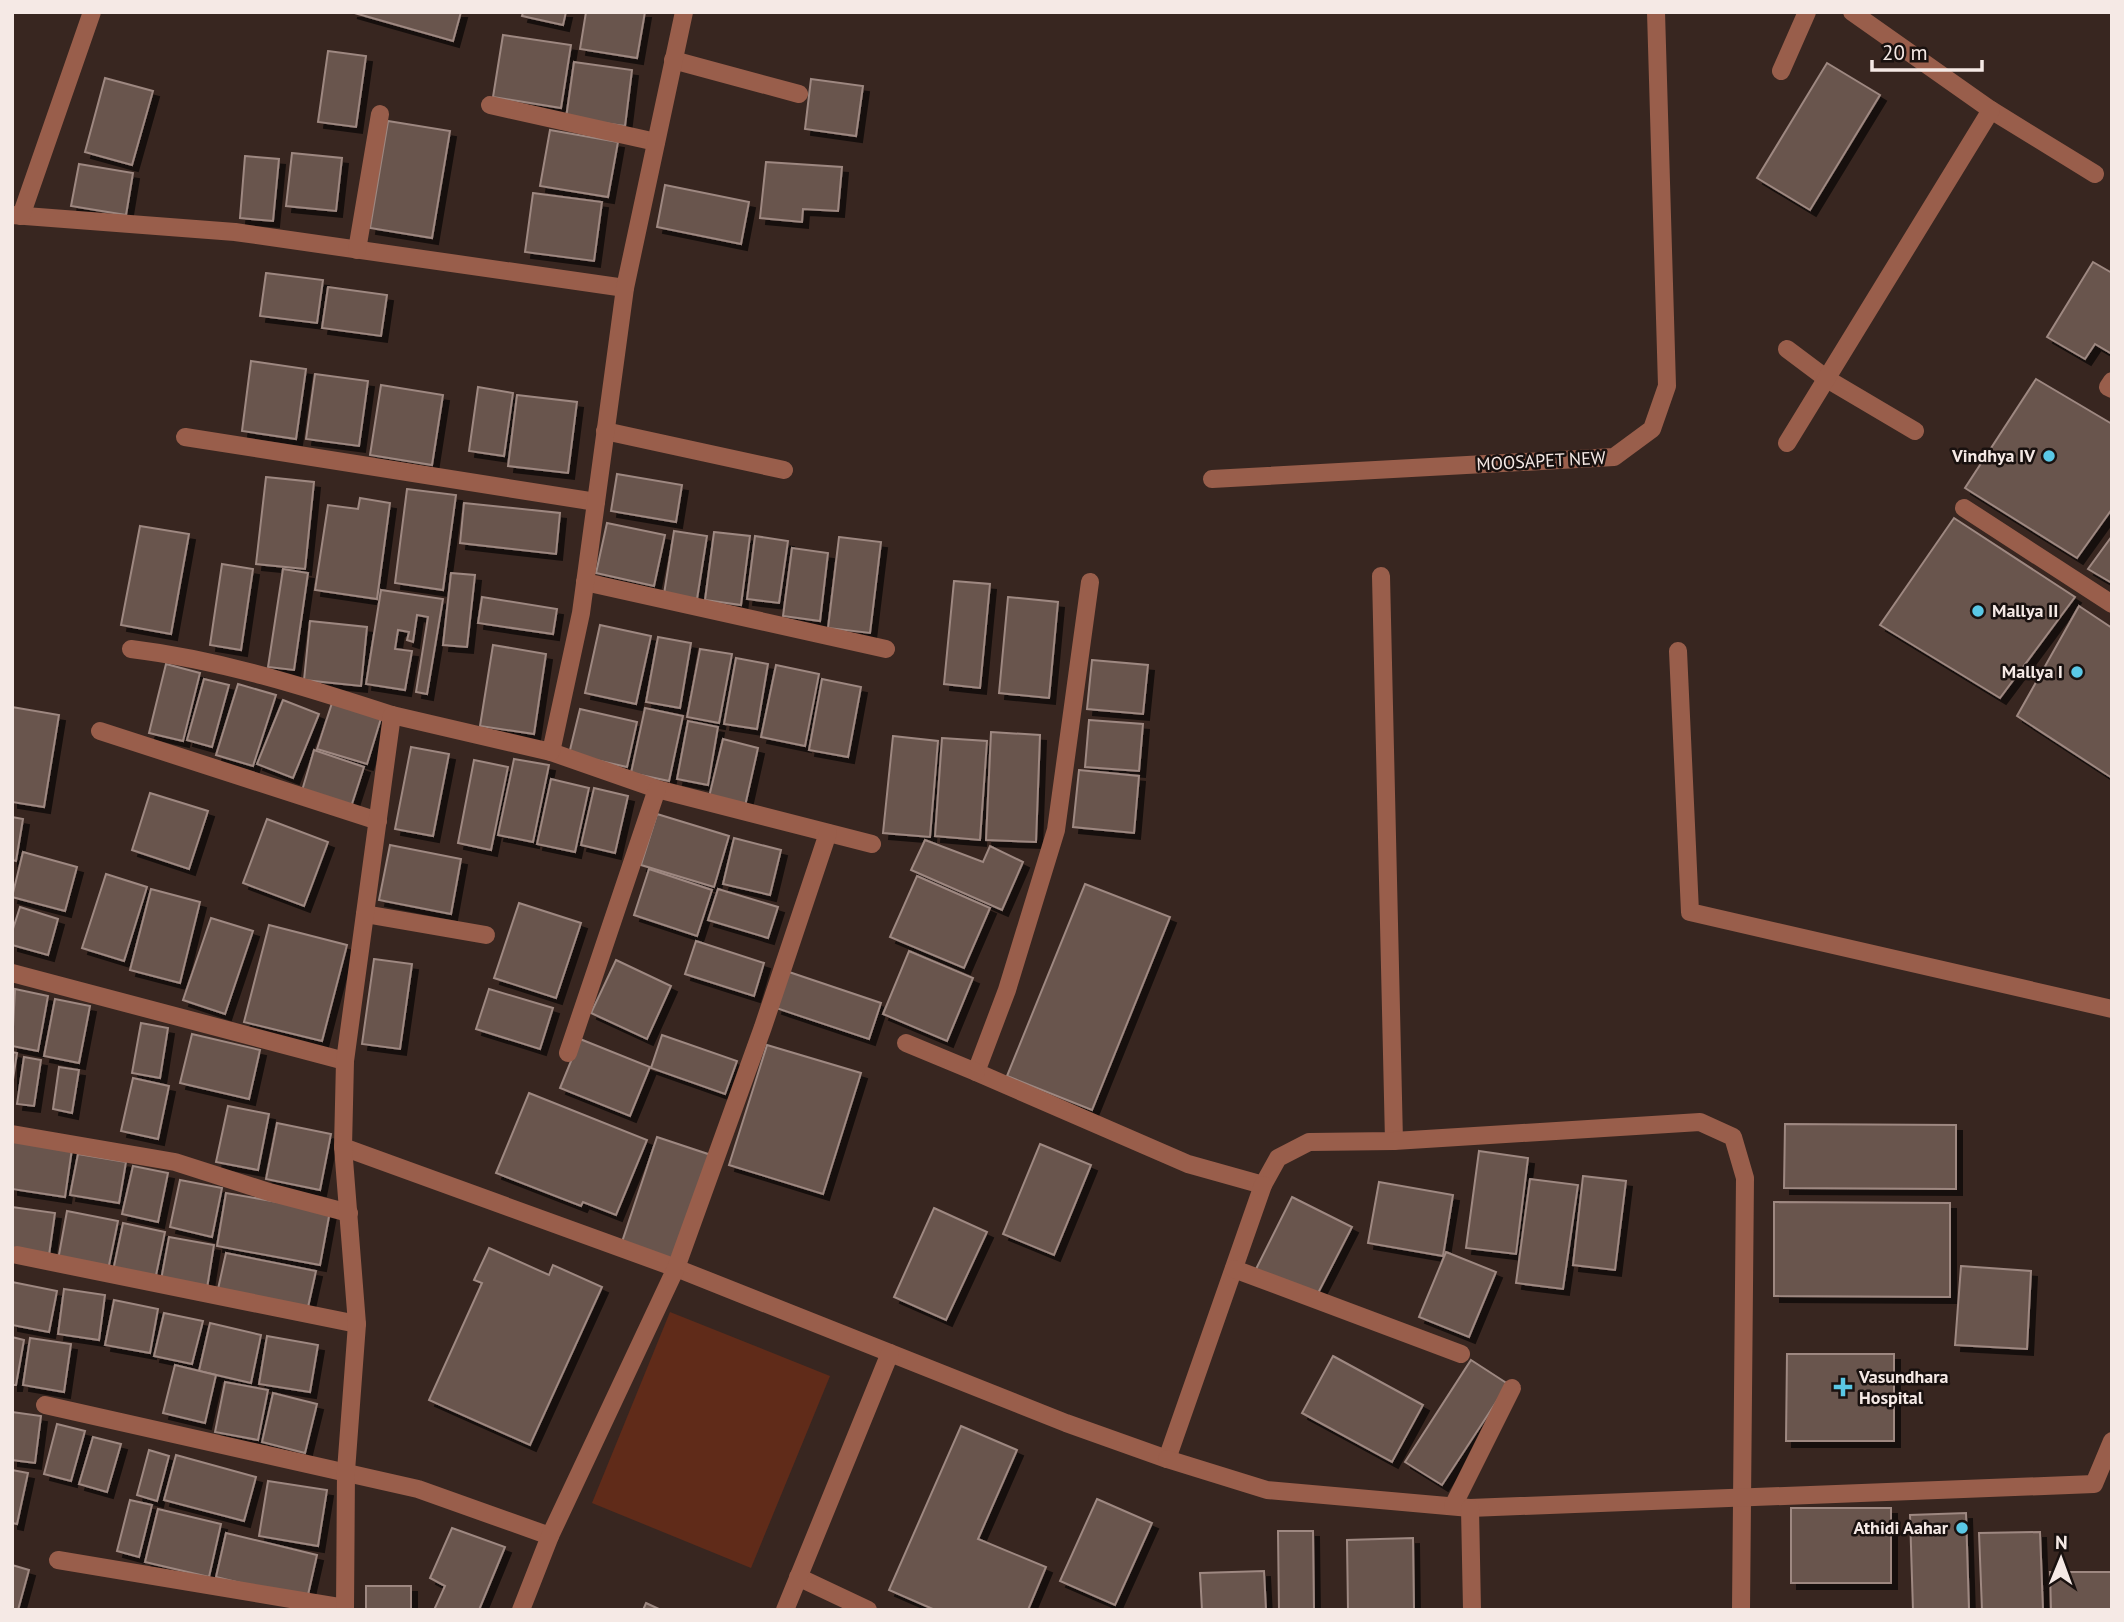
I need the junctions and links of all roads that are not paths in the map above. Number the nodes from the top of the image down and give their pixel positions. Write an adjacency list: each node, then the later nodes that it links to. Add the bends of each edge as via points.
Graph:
1 (92, 12): 14 (street)
2 (684, 12): 6 (street)
3 (1656, 12): 26 (street, MOOSAPET NEW, via 1667,386 1652,429 1614,457)
4 (1807, 12): 7 (street)
5 (1852, 12): 10 (street)
6 (673, 60): 8 (street); 12 (street)
7 (1781, 71)
8 (800, 94)
9 (490, 105): 12 (street)
10 (1991, 110): 13 (street); 18 (street)
11 (380, 114): 15 (street)
12 (656, 142): 16 (street)
13 (2095, 174)
14 (17, 216): 15 (street, via 235,232)
15 (357, 250): 16 (street)
16 (625, 288): 21 (street)
17 (1787, 349): 18 (street)
18 (1827, 379): 22 (street); 24 (street)
19 (2112, 381): 20 (street, via 2108,387)
20 (2112, 389)
21 (605, 430): 25 (street); 27 (street)
22 (1915, 431)
23 (185, 437): 27 (street)
24 (1787, 443)
25 (784, 470)
26 (1212, 479)
27 (596, 502): 30 (street)
28 (1965, 508): 32 (street)
29 (1381, 576): 52 (street)
30 (585, 582): 34 (street); 38 (street)
31 (1090, 582): 50 (street, via 1056,830 1007,990)
32 (2112, 604)
33 (131, 649): 36 (street, via 222,664)
34 (886, 649)
35 (1678, 651): 46 (street, via 1690,912)
36 (392, 715): 38 (street); 40 (street)
37 (100, 731): 40 (street)
38 (551, 752): 39 (street)
39 (657, 789): 41 (street); 48 (street)
40 (378, 821): 43 (street)
41 (828, 833): 42 (street); 57 (street)
42 (872, 844)
43 (365, 914): 44 (street); 49 (street)
44 (486, 935)
45 (12, 973): 49 (street)
46 (2112, 1009)
47 (906, 1044): 50 (street)
48 (568, 1054)
49 (345, 1061): 53 (street)
50 (976, 1072): 54 (street, via 1188,1164)
51 (12, 1134): 55 (street, via 175,1162)
52 (1394, 1140): 54 (street, via 1309,1142 1278,1158); 67 (street, via 1700,1122 1733,1137 1745,1178)
53 (343, 1147): 55 (street); 57 (street)
54 (1263, 1185): 58 (street)
55 (349, 1213): 59 (street)
56 (17, 1255): 59 (street)
57 (676, 1268): 60 (street); 69 (street)
58 (1234, 1269): 61 (street); 65 (street)
59 (357, 1324): 66 (street)
60 (890, 1353): 65 (street); 71 (street)
61 (1461, 1354)
62 (1513, 1388): 68 (street)
63 (45, 1405): 66 (street)
64 (2112, 1441): 67 (street, via 2094,1484)
65 (1167, 1459): 68 (street, via 1268,1489)
66 (346, 1471): 69 (street, via 418,1489); 72 (street)
67 (1742, 1499): 68 (street); 77 (street)
68 (1462, 1507): 76 (street)
69 (550, 1536): 73 (street)
70 (58, 1560): 72 (street)
71 (798, 1577): 74 (street); 75 (street)
72 (345, 1609)
73 (521, 1610)
74 (785, 1610)
75 (868, 1610)
76 (1472, 1610)
77 (1741, 1610)

